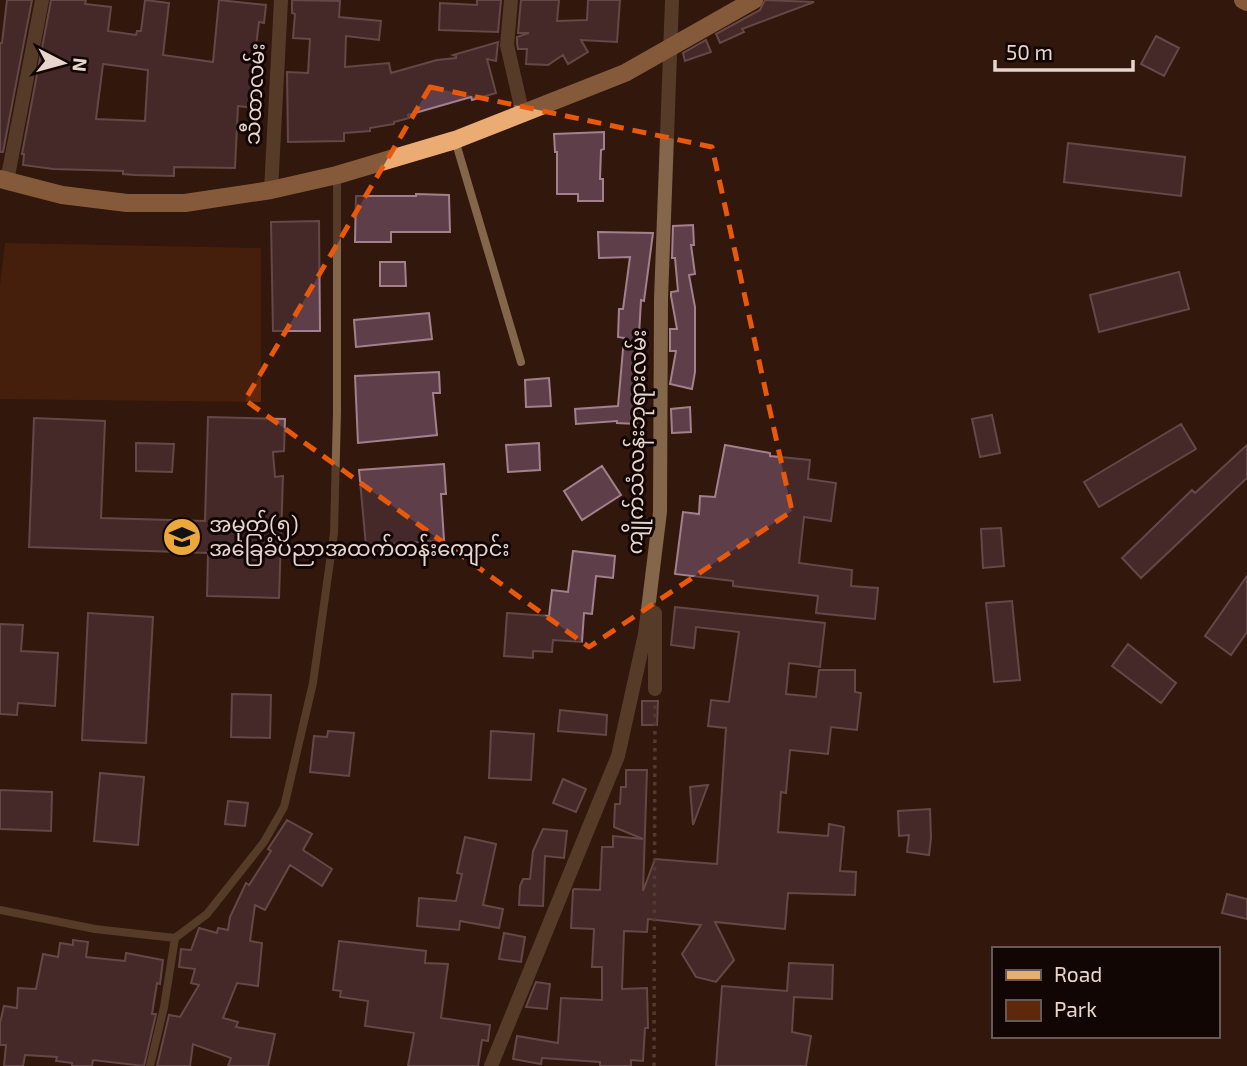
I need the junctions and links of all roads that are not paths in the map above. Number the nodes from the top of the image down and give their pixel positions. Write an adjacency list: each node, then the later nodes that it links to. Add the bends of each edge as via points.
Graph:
1 (42, 0): 10 (street)
2 (281, 0): 11 (street, သီထာလမ်း)
3 (511, 0): 7 (street, via 507,45)
4 (672, 0): 6 (street, ကျိုက်သံလန်းဘုရားလမ်း)
5 (754, 0): 6 (main road)
6 (669, 50): 7 (main road); 13 (street, ကျိုက်သံလန်းဘုရားလမ်း, via 660,512)
7 (523, 115): 8 (main road)
8 (455, 140): 9 (main road); 12 (lane)
9 (337, 175): 11 (main road); 16 (lane, via 334,533 313,683 284,807 264,842 207,914)
10 (4, 180): 11 (main road, via 62,195 127,203 185,203)
11 (271, 190)
12 (521, 362)
13 (654, 568): 14 (street); 18 (street, ကျိုက်သံလန်းဘုရားလမ်း, via 618,756)
14 (655, 689)
15 (0, 910): 16 (lane, via 95,929)
16 (175, 937): 17 (lane)
17 (150, 1066)
18 (491, 1066)

